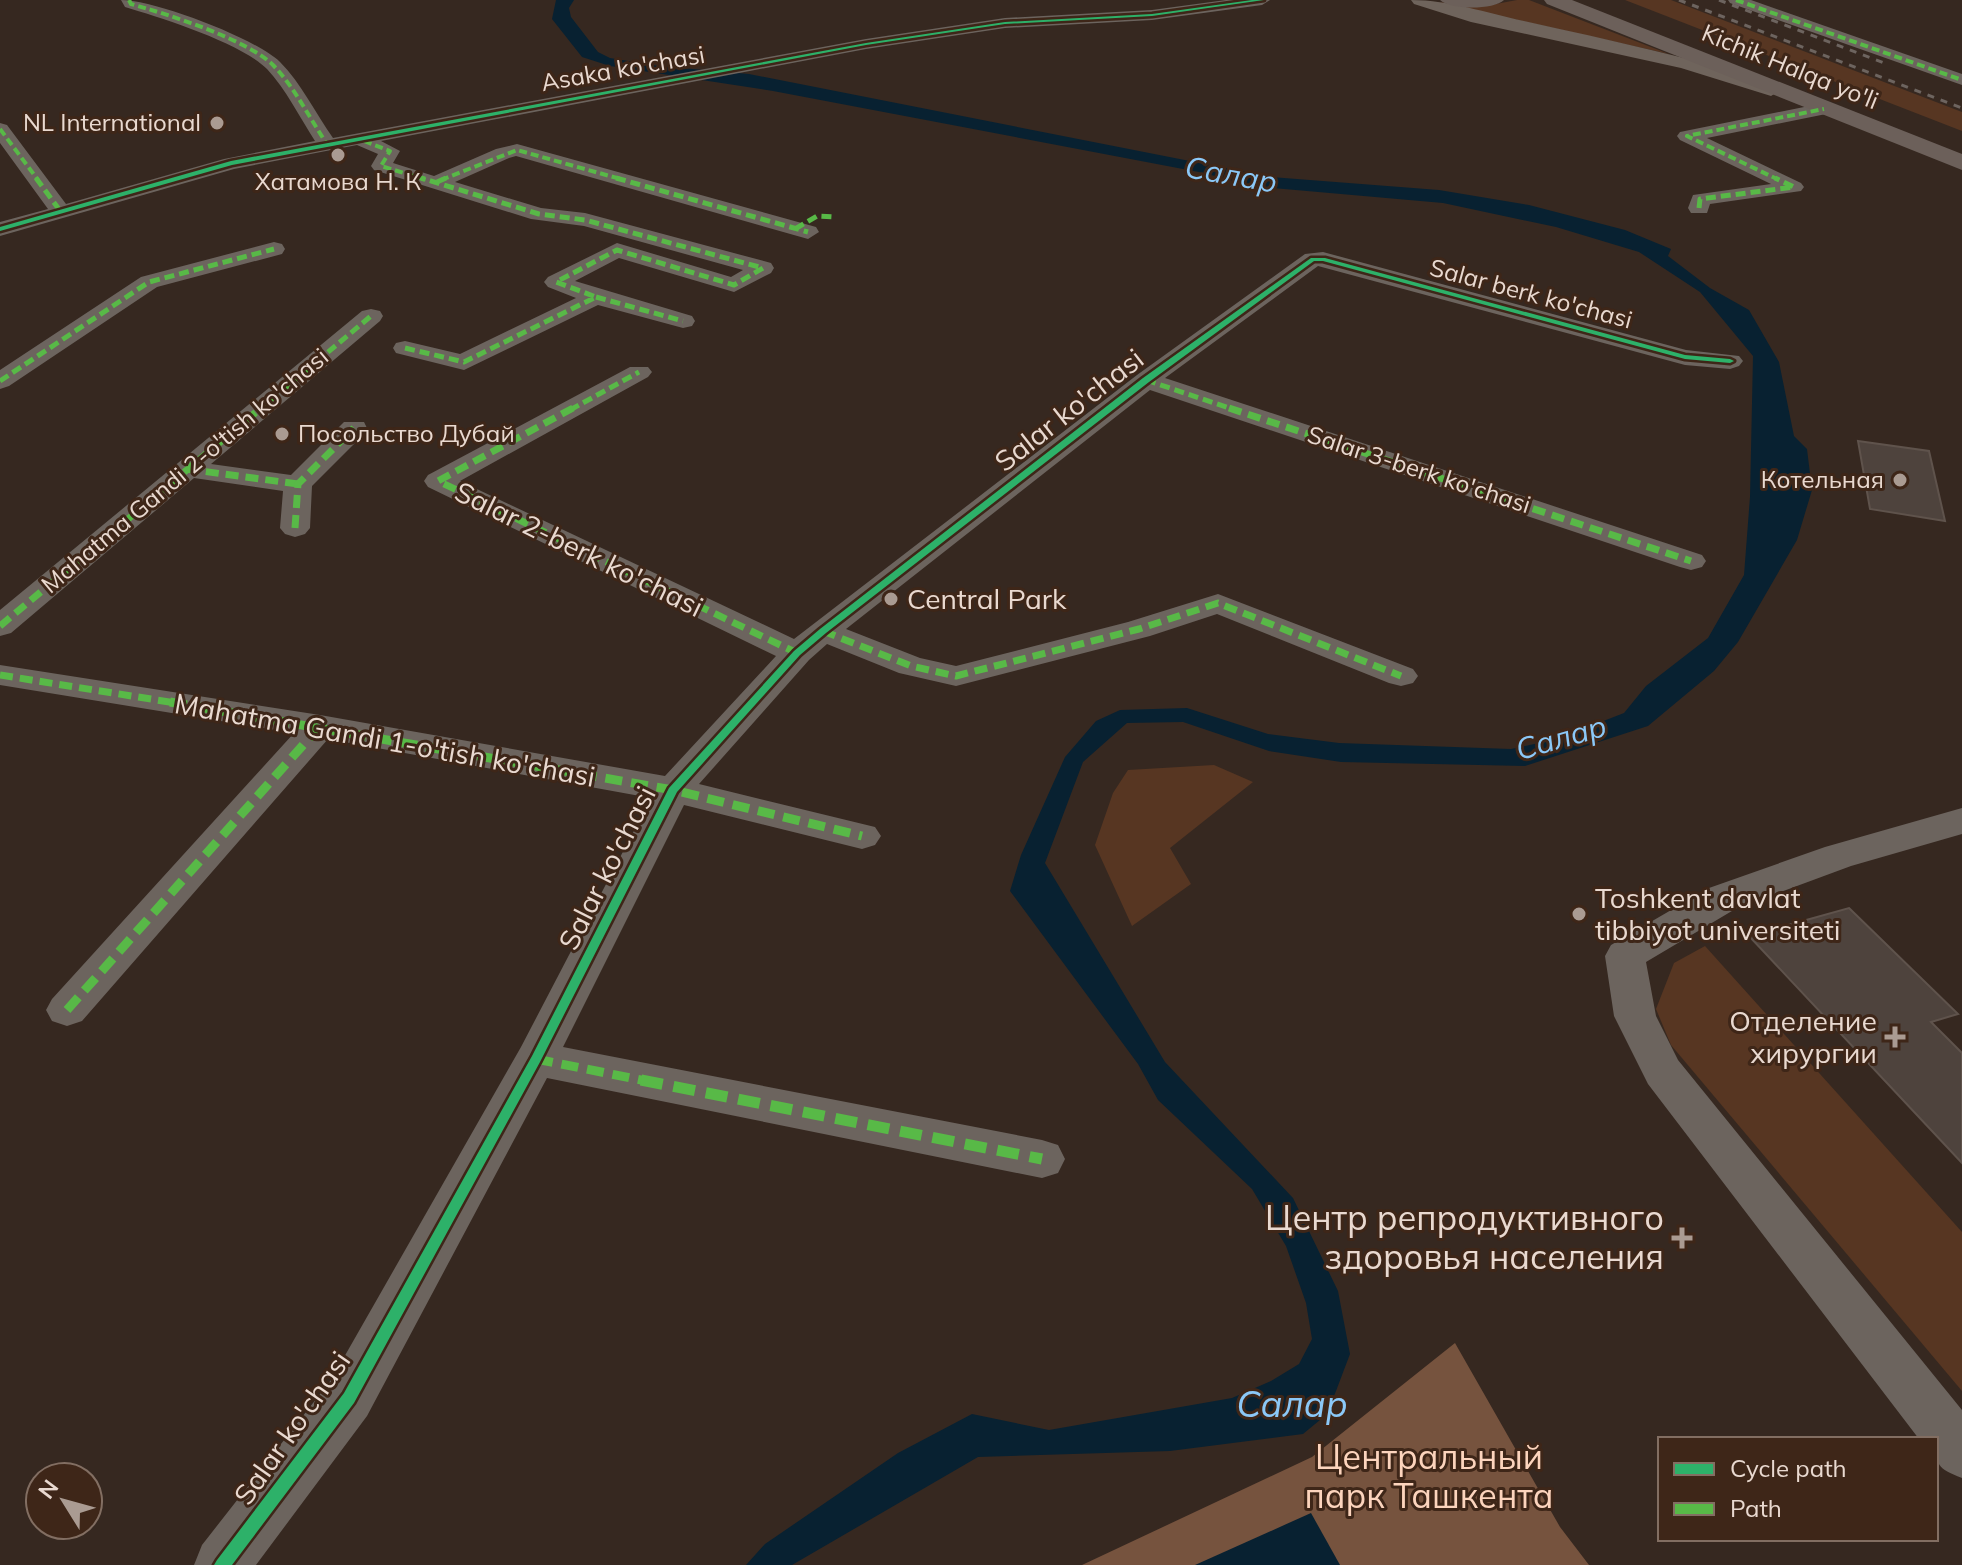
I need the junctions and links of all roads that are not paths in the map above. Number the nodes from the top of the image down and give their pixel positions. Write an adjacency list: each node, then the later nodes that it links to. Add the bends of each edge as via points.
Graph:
1 (129, 0): 15 (street, via 182,18 263,57)
2 (1262, 0): 13 (street, Asaka ko'chasi, via 1152,15 984,25)
3 (1421, 0): 10 (main road, via 1471,16 1686,63)
4 (1450, 0): 5 (highway)
5 (1494, 0)
6 (1554, 0): 10 (highway, Kichik Halqa yo'li)
7 (1600, 0): 14 (highway, Kichik Halqa yo'li)
8 (1736, 0): 9 (street)
9 (1962, 80)
10 (1771, 89): 11 (highway, Kichik Halqa yo'li)
11 (1824, 109): 16 (highway, Kichik Halqa yo'li); 18 (street, via 1687,136 1794,187 1700,199)
12 (0, 129): 19 (street)
13 (356, 138): 15 (street, Asaka ko'chasi); 17 (street, via 390,151 381,166)
14 (1962, 143)
15 (327, 144): 19 (street, Asaka ko'chasi, via 231,163)
16 (1962, 163)
17 (437, 182): 20 (street, via 517,150 802,231 817,216); 22 (street, via 539,214)
18 (1699, 208)
19 (61, 212): 21 (street, Asaka ko'chasi)
20 (834, 217)
21 (0, 229)
22 (643, 236): 24 (street); 24 (street, via 763,269 734,285)
23 (274, 249): 33 (street, via 149,282)
24 (617, 250): 26 (street, via 556,282)
25 (1323, 259): 30 (street, Salar berk ko'chasi, via 1685,357); 32 (street, Salar ko'chasi, via 1306,262)
26 (596, 297): 28 (street); 29 (street, via 464,362)
27 (371, 316): 35 (street, Mahatma Gandi 2-o'tish ko'chasi)
28 (683, 321)
29 (405, 348)
30 (1730, 361)
31 (639, 372): 40 (street, Salar 2-berk ko'chasi, via 438,481)
32 (1146, 380): 38 (street, Salar 3-berk ko'chasi); 40 (street, Salar ko'chasi)
33 (0, 381)
34 (354, 428): 36 (street)
35 (186, 469): 36 (street); 39 (street, Mahatma Gandi 2-o'tish ko'chasi)
36 (298, 484): 37 (street)
37 (295, 528)
38 (1691, 561)
39 (0, 626)
40 (810, 642): 42 (street, via 956,676 1218,603); 44 (street, Salar ko'chasi)
41 (0, 675): 43 (street, Mahatma Gandi 1-o'tish ko'chasi)
42 (1401, 676)
43 (320, 726): 44 (street, Mahatma Gandi 1-o'tish ko'chasi); 47 (street)
44 (673, 790): 46 (street, Mahatma Gandi 1-o'tish ko'chasi); 48 (street, Salar ko'chasi)
45 (1962, 821): 50 (street, via 1838,856 1723,898 1625,956 1635,1016 1663,1072)
46 (862, 836)
47 (67, 1010)
48 (536, 1059): 49 (street); 51 (street, Salar ko'chasi, via 349,1398)
49 (1042, 1159)
50 (1962, 1452)
51 (222, 1565)

